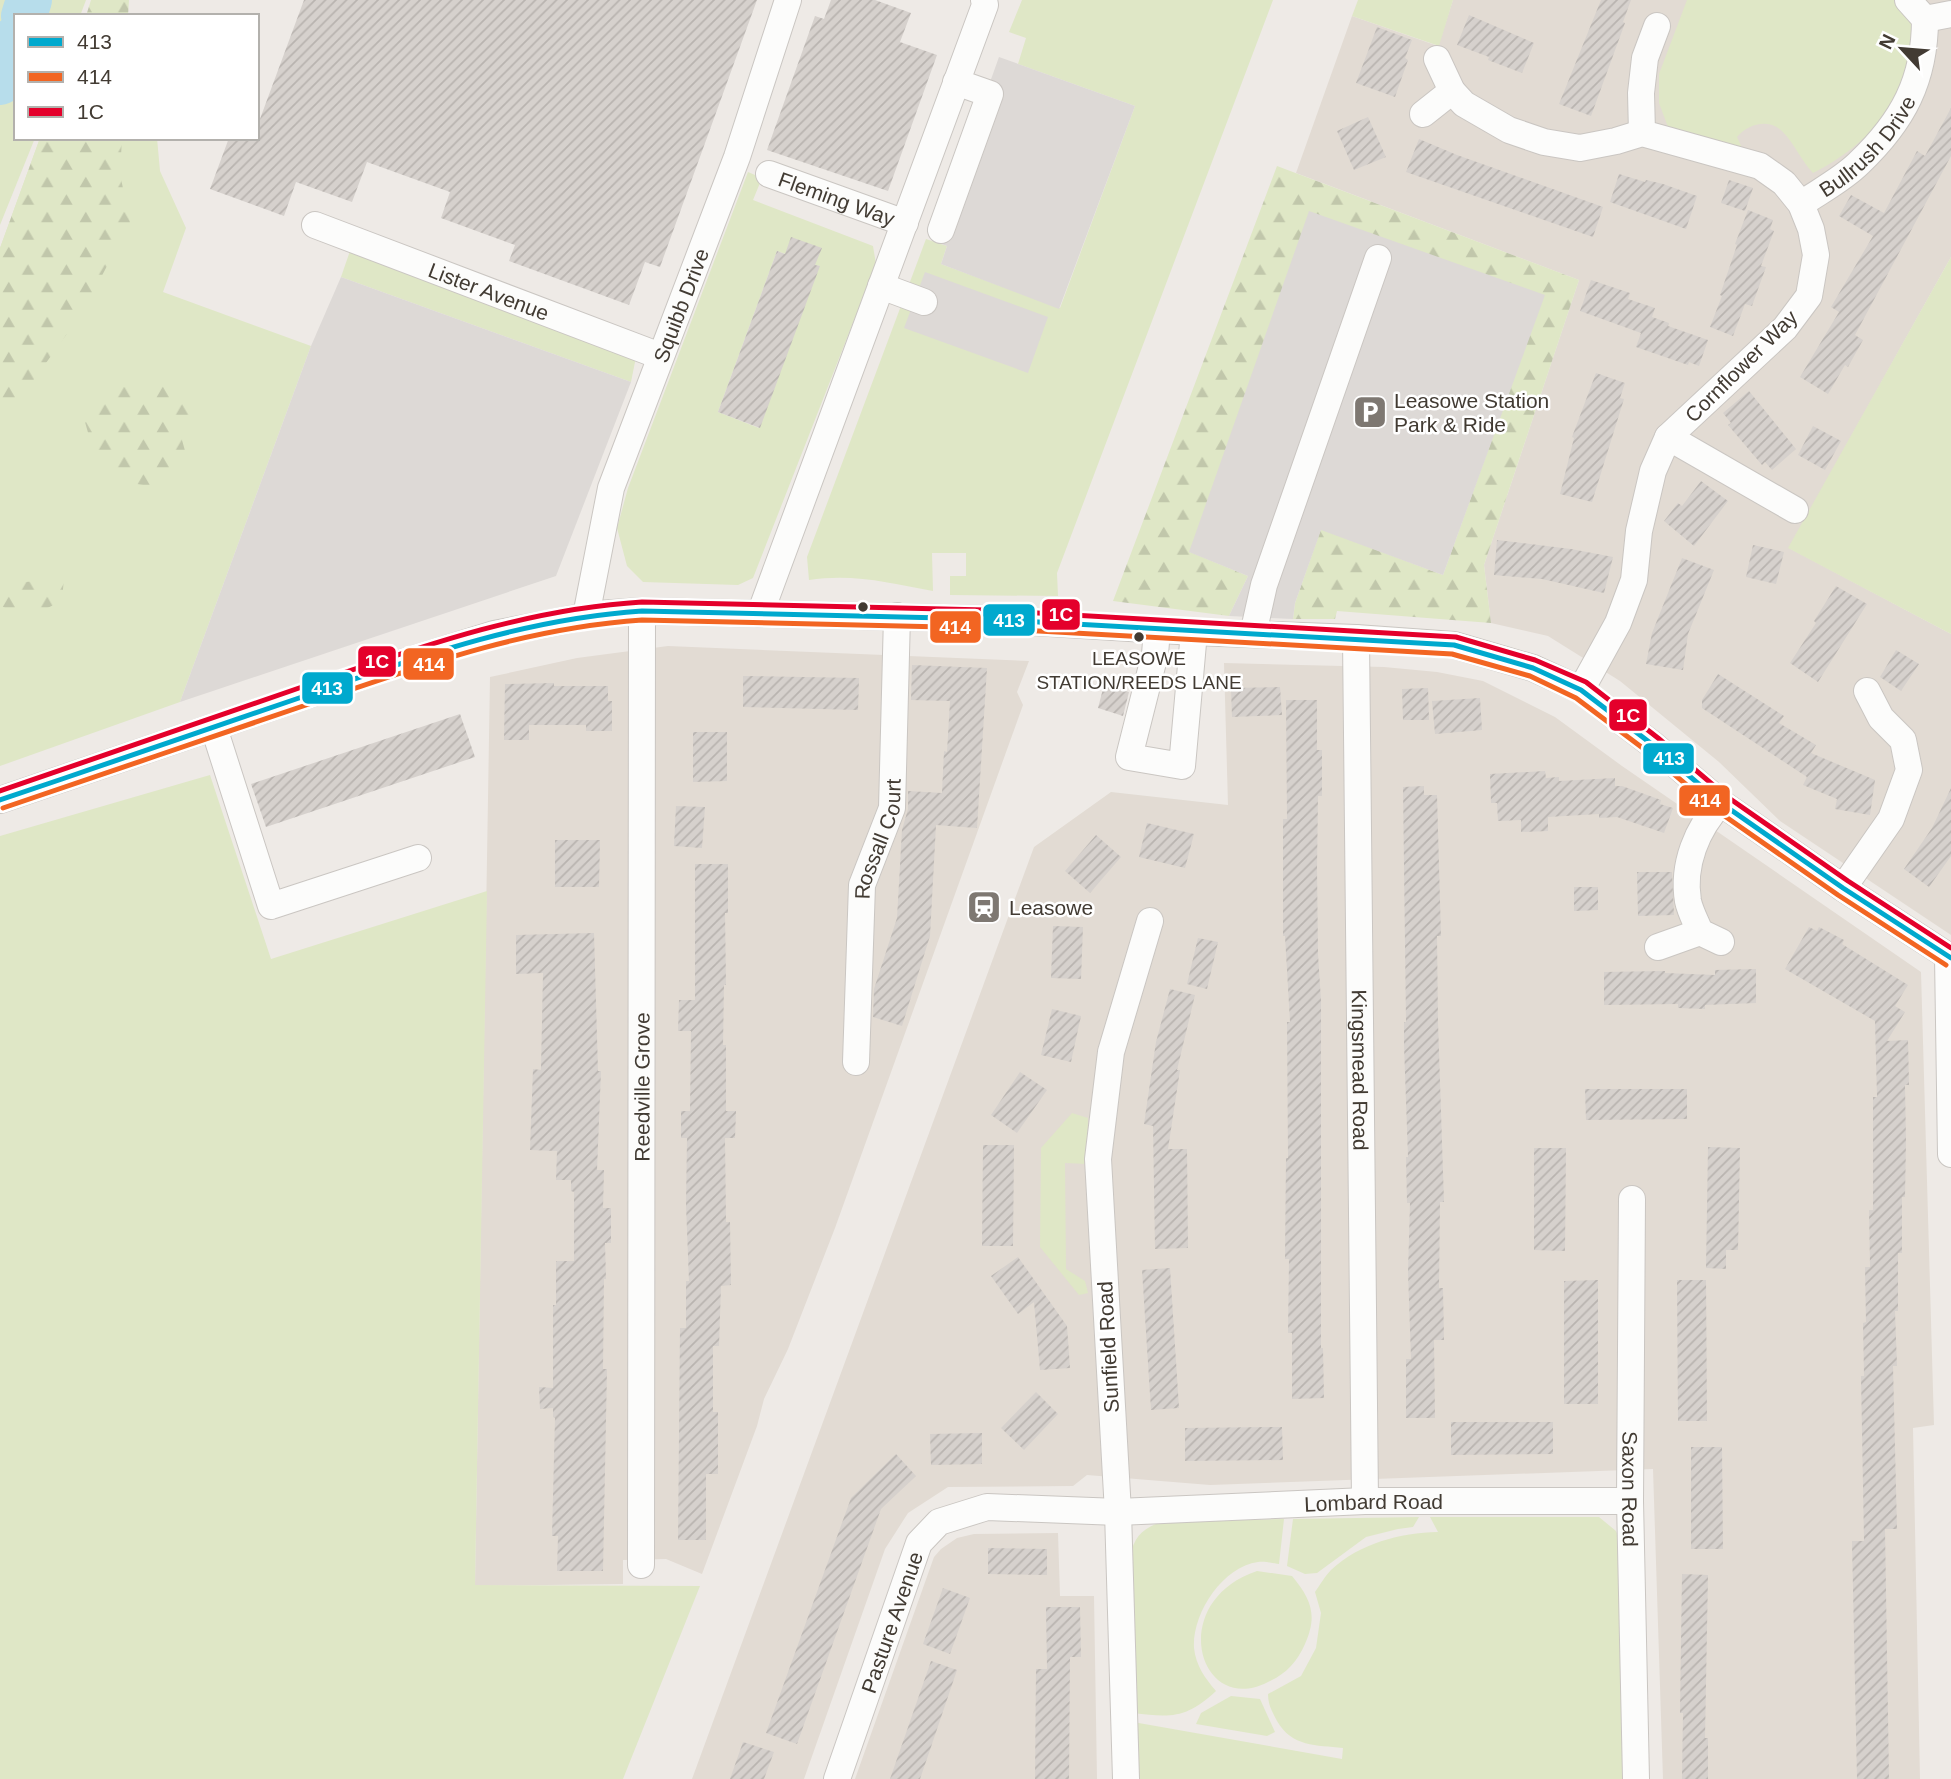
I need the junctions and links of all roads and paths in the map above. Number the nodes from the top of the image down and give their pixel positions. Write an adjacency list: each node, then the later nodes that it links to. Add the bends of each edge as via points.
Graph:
1 (788, 0): 18 (street, Squibb Drive, via 737,157)
2 (984, 0): 7 (street)
3 (1916, 10): 4 (street); 12 (street, Bullrush Drive, via 1921,62 1912,96 1858,164)
4 (1951, 14)
5 (1657, 26): 10 (street, via 1645,58)
6 (1437, 59): 8 (street, Cornflower Way)
7 (957, 82): 13 (street); 13 (street, Fleming Way, via 990,94 947,231)
8 (1452, 91): 9 (street); 10 (street, Cornflower Way, via 1464,104 1508,130 1544,142 1580,148)
9 (1423, 114)
10 (1642, 133): 12 (street, Cornflower Way, via 1760,166 1784,183)
11 (769, 174): 13 (street, Fleming Way)
12 (1801, 204): 19 (street, Cornflower Way, via 1816,255 1809,296 1785,328)
13 (906, 220): 16 (street)
14 (315, 225): 18 (street, Lister Avenue)
15 (1378, 258): 27 (street, via 1265,585)
16 (881, 286): 17 (street); 22 (street)
17 (924, 302)
18 (660, 356): 23 (street, Squibb Drive, via 611,488)
19 (1668, 437): 20 (street); 29 (street, Cornflower Way, via 1653,471 1634,580 1618,623)
20 (1795, 510)
21 (642, 611): 22 (street); 23 (street); 45 (street, Reedville Grove)
22 (760, 614): 24 (street)
23 (586, 616): 31 (street, via 494,634)
24 (897, 616): 25 (street); 39 (street, Rossall Court, via 892,808 862,885)
25 (1157, 630): 26 (street); 26 (street, via 1129,757 1182,766)
26 (1194, 632): 27 (street)
27 (1253, 634): 28 (street)
28 (1356, 638): 29 (street, via 1454,645 1533,668); 42 (street, Kingsmead Road)
29 (1581, 690): 33 (street)
30 (1867, 691): 35 (street, via 1881,718 1903,740 1909,771 1891,819)
31 (214, 728): 32 (street); 34 (street, via 271,906)
32 (0, 800)
33 (1721, 803): 35 (street); 37 (street, via 1701,829 1688,867 1688,901 1711,937)
34 (418, 858)
35 (1843, 888): 38 (street)
36 (1150, 921): 44 (street, Sunfield Road, via 1111,1052 1098,1159)
37 (1658, 947)
38 (1950, 957): 40 (street)
39 (856, 1062)
40 (1951, 1154)
41 (1632, 1199): 43 (street, Saxon Road)
42 (1365, 1501): 43 (street, Lombard Road); 44 (street, Lombard Road)
43 (1630, 1501): 48 (street, Saxon Road)
44 (1118, 1512): 46 (street, Pasture Avenue, via 988,1507 939,1522 919,1543); 47 (street, Sunfield Road)
45 (641, 1565)
46 (837, 1779)
47 (1126, 1779)
48 (1636, 1779)

